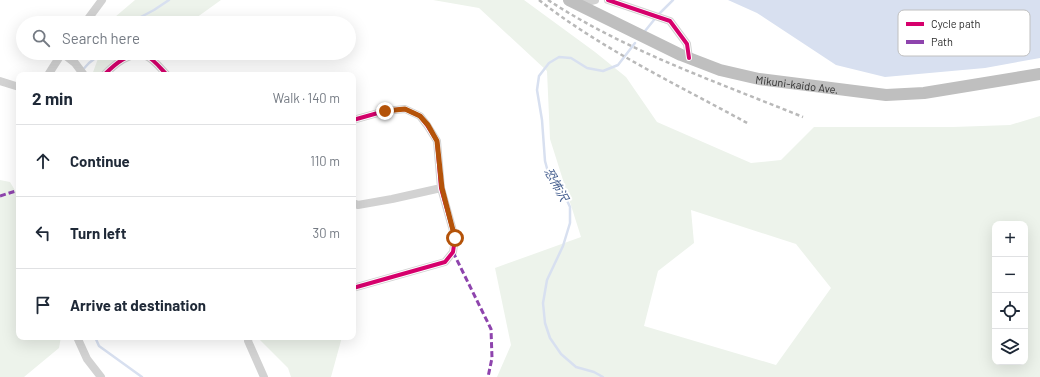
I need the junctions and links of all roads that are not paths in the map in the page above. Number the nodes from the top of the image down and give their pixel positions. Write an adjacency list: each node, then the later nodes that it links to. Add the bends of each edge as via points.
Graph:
1 (102, 0): 5 (street)
2 (595, 0): 4 (street)
3 (608, 0): 6 (street, via 670,22 687,44)
4 (574, 2): 6 (highway, Mikuni-kaido Ave.)
5 (90, 16)
6 (689, 58): 15 (highway, Mikuni-kaido Ave., via 720,70 759,78 886,95 924,94)
7 (58, 60): 11 (street)
8 (71, 60): 12 (street)
9 (123, 60): 13 (street)
10 (150, 60): 14 (street)
11 (50, 72)
12 (82, 72)
13 (107, 72)
14 (164, 72)
15 (1040, 74)
16 (0, 81): 17 (street)
17 (16, 86)
18 (356, 119): 19 (street, via 385,111 405,109 420,116 437,141)
19 (442, 188): 20 (street); 21 (street, via 455,238 453,252 445,262)
20 (356, 204)
21 (356, 287)
22 (78, 340): 24 (street, via 87,359)
23 (248, 340): 25 (street)
24 (101, 377)
25 (264, 377)

